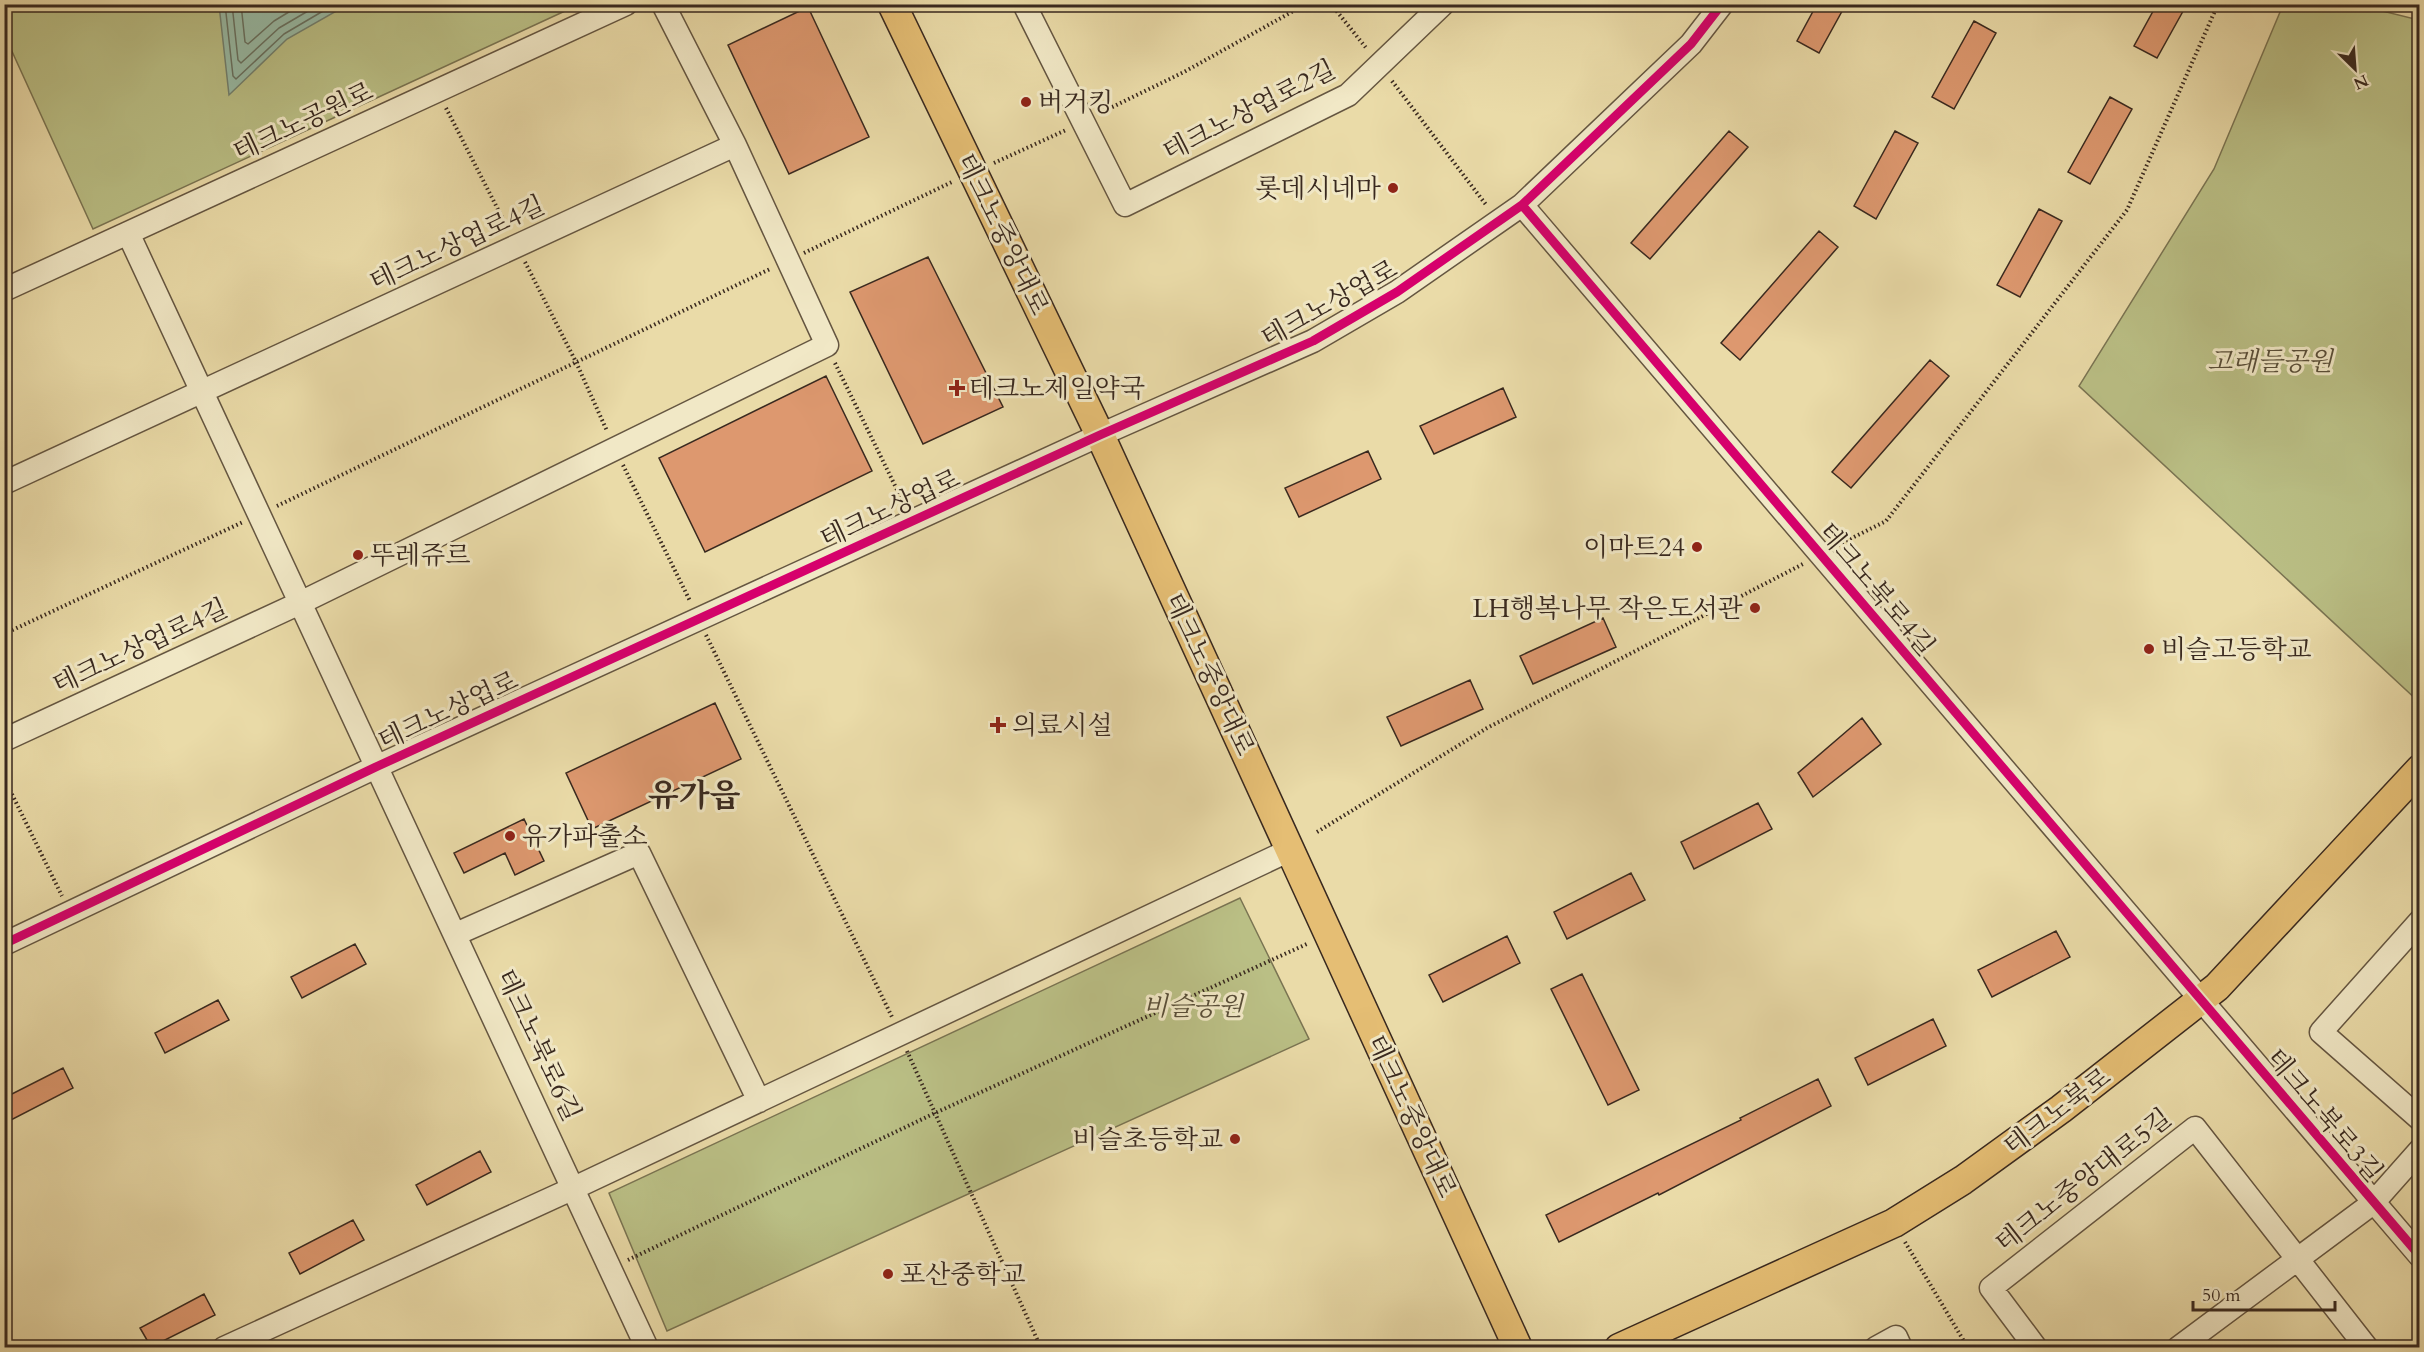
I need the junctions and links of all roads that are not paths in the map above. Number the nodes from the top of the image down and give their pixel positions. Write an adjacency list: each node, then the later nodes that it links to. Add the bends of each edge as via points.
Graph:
1 (626, 4): 9 (street, 테크노공원로)
2 (663, 4): 7 (street)
3 (892, 4): 12 (main road, 테크노중앙대로)
4 (1023, 4): 5 (street, 테크노상업로2길, via 1125,205 1348,95)
5 (1443, 4)
6 (1722, 4): 8 (street, 테크노상업로, via 1691,44)
7 (735, 145): 11 (street, 테크노상업로4길); 14 (street, 테크노상업로4길, via 827,345)
8 (1522, 205): 12 (street, 테크노상업로, via 1397,292 1313,341); 22 (street, 테크노북로4길)
9 (128, 233): 10 (street, 테크노공원로); 11 (street)
10 (4, 290)
11 (203, 393): 13 (street, 테크노상업로4길); 14 (street)
12 (1100, 435): 16 (street, 테크노상업로); 18 (main road, 테크노중앙대로)
13 (4, 483)
14 (300, 603): 15 (street, 테크노상업로4길); 16 (street)
15 (4, 740)
16 (378, 766): 20 (street, 테크노북로6길); 21 (street, 테크노상업로)
17 (2420, 769): 22 (main road, 테크노북로, via 2217,987)
18 (1290, 850): 23 (street); 32 (main road, 테크노중앙대로)
19 (2420, 921): 24 (street, via 2321,1032)
20 (456, 934): 23 (street, via 639,853); 26 (street, 테크노북로6길)
21 (4, 944)
22 (2200, 1000): 27 (street, 테크노북로3길); 33 (main road, 테크노북로, via 1972,1174 1894,1223)
23 (759, 1101): 26 (street)
24 (2420, 1119)
25 (2420, 1149): 27 (street)
26 (573, 1188): 30 (street); 31 (street, 테크노북로6길)
27 (2373, 1203): 28 (street, 테크노북로3길); 29 (street)
28 (2420, 1256)
29 (2298, 1259): 36 (street, 테크노중앙대로5길, via 2195,1128 1991,1288); 37 (street); 38 (street, 테크노중앙대로5길)
30 (224, 1347)
31 (647, 1347)
32 (1518, 1347)
33 (1619, 1347)
34 (1876, 1347): 35 (street, via 1896,1337)
35 (1901, 1347)
36 (2036, 1347)
37 (2178, 1347)
38 (2367, 1347)

